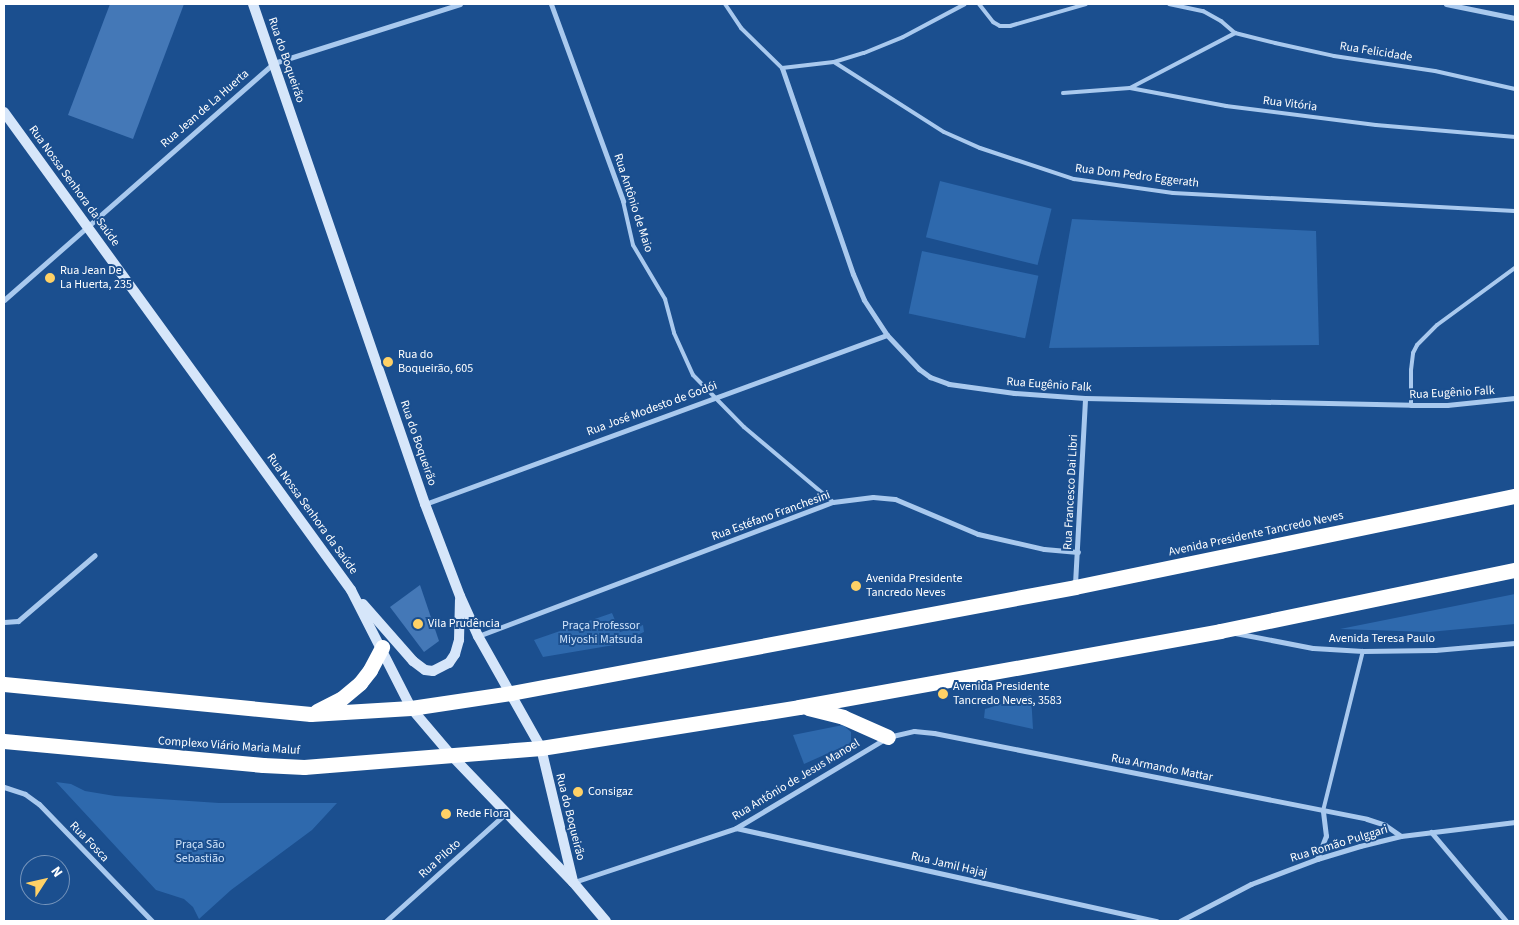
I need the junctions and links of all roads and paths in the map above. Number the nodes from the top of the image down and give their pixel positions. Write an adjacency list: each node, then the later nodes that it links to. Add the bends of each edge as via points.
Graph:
1 (253, 4): 13 (main road, Rua do Boqueirão)
2 (460, 4): 13 (street, Rua Jean de La Huerta)
3 (551, 4): 20 (street, Rua Antônio de Maio)
4 (725, 4): 14 (lane, via 741,28)
5 (965, 4): 12 (lane, via 903,37)
6 (979, 4): 7 (lane, via 993,22 1010,26)
7 (1086, 4)
8 (1169, 4): 11 (lane, Rua Felicidade, via 1203,11)
9 (1446, 4): 10 (street)
10 (1515, 18)
11 (1235, 34): 15 (lane); 16 (lane, Rua Felicidade, via 1334,56 1435,71)
12 (834, 62): 14 (lane); 21 (lane, Rua Dom Pedro Eggerath, via 944,132 980,148 1074,179 1173,193)
13 (274, 63): 22 (street, Rua Jean de La Huerta); 32 (main road, Rua do Boqueirão)
14 (782, 68): 25 (street, Rua Eugênio Falk, via 853,274 864,300)
15 (1130, 88): 17 (lane, Rua Vitória); 19 (lane, Rua Vitória, via 1236,107 1376,125)
16 (1515, 89)
17 (1063, 93)
18 (4, 112): 22 (main road, Rua Nossa Senhora da Saúde)
19 (1515, 137)
20 (623, 201): 26 (lane, Rua Antônio de Maio, via 633,245 664,299 674,333 693,375)
21 (1515, 211)
22 (88, 225): 24 (street, Rua Jean de La Huerta); 37 (main road, Rua Nossa Senhora da Saúde)
23 (1515, 268): 29 (lane, via 1437,325 1418,345 1413,353 1411,370)
24 (4, 300)
25 (887, 335): 26 (street, Rua José Modesto de Godói); 27 (street, Rua Eugênio Falk, via 919,369 949,384)
26 (713, 398): 31 (lane, Rua Antônio de Maio); 32 (street, Rua José Modesto de Godói)
27 (1085, 398): 29 (street, Rua Eugênio Falk); 33 (street, Rua Francesco Dai Libri)
28 (1515, 398): 29 (street, Rua Eugênio Falk)
29 (1411, 405)
30 (1515, 496): 36 (highway, Avenida Presidente Tancredo Neves)
31 (833, 502): 33 (street, Rua Estéfano Franchesini, via 873,497 895,499 978,534 1044,549); 41 (street, Rua Estéfano Franchesini)
32 (425, 504): 38 (main road, Rua do Boqueirão)
33 (1078, 552): 36 (street, Rua Francesco Dai Libri)
34 (95, 555): 39 (street, via 18,621)
35 (1515, 570): 40 (highway)
36 (1075, 587): 46 (highway, Avenida Presidente Tancredo Neves)
37 (351, 590): 38 (main road, via 413,661 425,670 433,671 449,663 455,654 459,640); 43 (main road, Rua Nossa Senhora da Saúde)
38 (460, 596): 41 (main road, Rua do Boqueirão)
39 (4, 622)
40 (1220, 630): 44 (street, Avenida Teresa Paulo, via 1313,648); 47 (highway)
41 (478, 636): 46 (main road, Rua do Boqueirão)
42 (1515, 643): 44 (street, Avenida Teresa Paulo, via 1435,650)
43 (382, 648): 48 (main road, Rua Nossa Senhora da Saúde); 49 (highway, via 360,683 341,699)
44 (1363, 651): 56 (lane)
45 (4, 684): 49 (highway)
46 (511, 693): 48 (highway, Avenida Presidente Tancredo Neves); 53 (main road, Rua do Boqueirão)
47 (799, 707): 51 (highway, via 843,717); 53 (highway)
48 (411, 708): 49 (highway); 54 (main road, Rua Nossa Senhora da Saúde)
49 (312, 714)
50 (914, 732): 51 (street, Rua Antônio de Jesus Manoel); 56 (street, Rua Armando Mattar, via 934,732)
51 (888, 737): 59 (street, Rua Antônio de Jesus Manoel)
52 (4, 741): 54 (highway, Complexo Viário Maria Maluf, via 263,766 304,767)
53 (540, 748): 54 (highway); 63 (main road, Rua do Boqueirão)
54 (451, 755): 57 (main road, Rua Nossa Senhora da Saúde)
55 (4, 787): 64 (street, Rua Fosca, via 25,794 39,804)
56 (1323, 811): 61 (street, Rua Armando Mattar, via 1367,819 1385,825); 62 (street, via 1326,836)
57 (507, 812): 63 (main road, Rua Nossa Senhora da Saúde); 65 (street, Rua Piloto)
58 (1515, 822): 60 (street, Rua Romão Pulggari)
59 (736, 828): 63 (street, Rua Antônio de Jesus Manoel); 67 (street, Rua Jamil Hajaj)
60 (1431, 832): 61 (street, Rua Romão Pulggari); 69 (street)
61 (1401, 836): 62 (street, Rua Romão Pulggari)
62 (1317, 859): 68 (street, Rua Romão Pulggari, via 1251,884)
63 (573, 882): 66 (main road, Rua Nossa Senhora da Saúde)
64 (152, 921)
65 (386, 921)
66 (606, 921)
67 (1157, 921)
68 (1180, 921)
69 (1506, 921)

